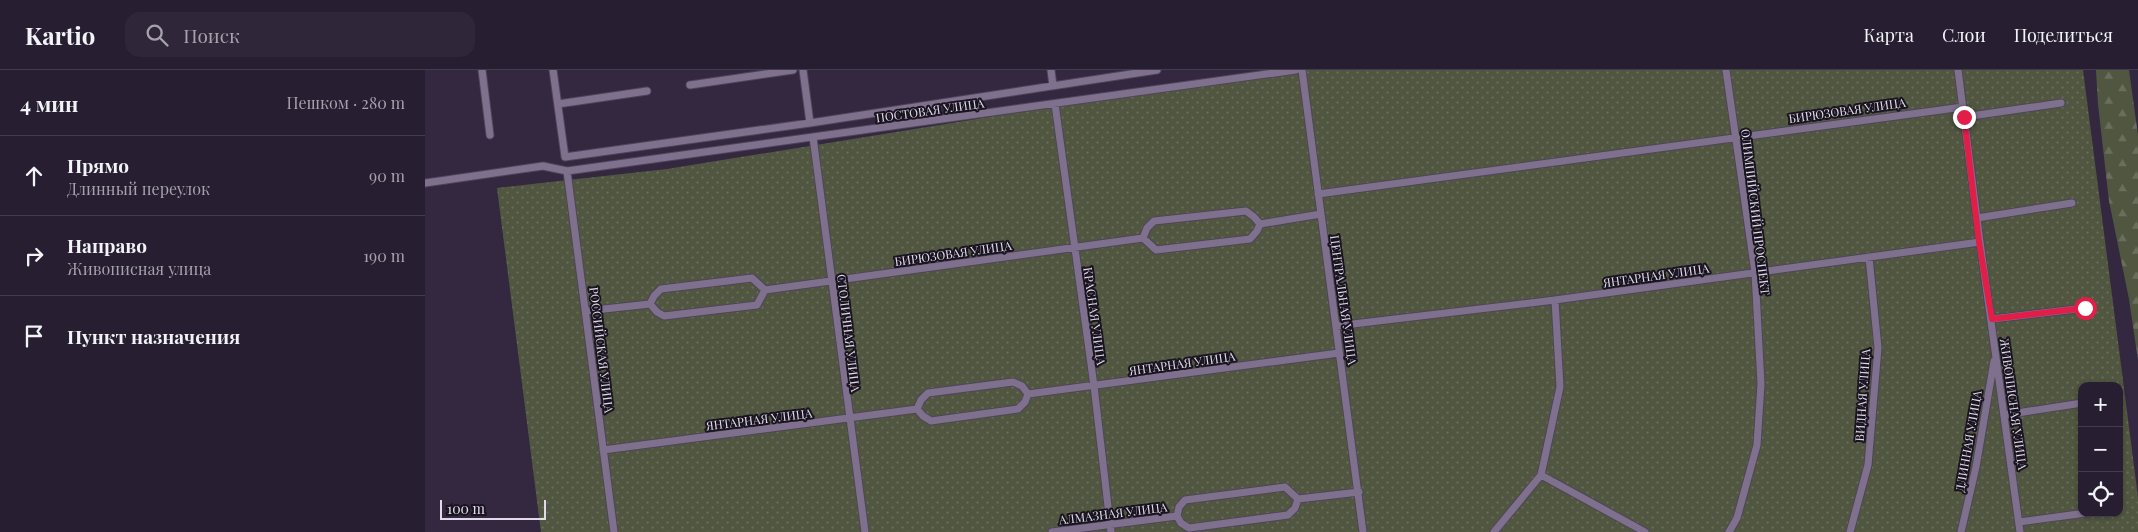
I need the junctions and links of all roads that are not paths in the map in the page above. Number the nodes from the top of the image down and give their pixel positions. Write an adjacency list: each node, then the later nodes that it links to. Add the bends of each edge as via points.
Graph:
1 (482, 70): 20 (street)
2 (553, 70): 15 (street)
3 (793, 70): 11 (street)
4 (803, 70): 19 (street)
5 (1051, 70): 12 (street)
6 (1157, 70): 12 (street, ПОСТОВАЯ УЛИЦА)
7 (1296, 70): 16 (street, ПОСТОВАЯ УЛИЦА)
8 (1302, 70): 25 (street, ЦЕНТРАЛЬНАЯ УЛИЦА)
9 (1726, 70): 22 (street, ОЛИМПИЙСКИЙ ПРОСПЕКТ)
10 (1958, 70): 17 (street, ЖИВОПИСНАЯ УЛИЦА)
11 (689, 85)
12 (1053, 86): 19 (street, ПОСТОВАЯ УЛИЦА)
13 (647, 91): 15 (street)
14 (2061, 103): 18 (street)
15 (558, 104): 19 (street, ПОСТОВАЯ УЛИЦА, via 565,157)
16 (1055, 104): 21 (street, ПОСТОВАЯ УЛИЦА); 32 (street, КРАСНАЯ УЛИЦА)
17 (1963, 106): 18 (street, ЖИВОПИСНАЯ УЛИЦА); 22 (street, БИРЮЗОВАЯ УЛИЦА)
18 (1964, 117): 28 (street, ЖИВОПИСНАЯ УЛИЦА)
19 (810, 123)
20 (491, 135)
21 (813, 137): 23 (street, ПОСТОВАЯ УЛИЦА); 35 (street, СТОЛИЧНАЯ УЛИЦА)
22 (1735, 137): 25 (street, БИРЮЗОВАЯ УЛИЦА); 34 (street, ОЛИМПИЙСКИЙ ПРОСПЕКТ)
23 (567, 171): 24 (street, ПОСТОВАЯ УЛИЦА, via 543,166); 40 (street, РОССИЙСКАЯ УЛИЦА)
24 (425, 182)
25 (1318, 194): 27 (street, ЦЕНТРАЛЬНАЯ УЛИЦА)
26 (2072, 203): 28 (street)
27 (1321, 214): 29 (street); 42 (street, ЦЕНТРАЛЬНАЯ УЛИЦА)
28 (1977, 218): 31 (street, ЖИВОПИСНАЯ УЛИЦА)
29 (1260, 224): 30 (street, via 1250,239 1156,250); 30 (street, via 1246,211 1153,222)
30 (1143, 238): 32 (street, БИРЮЗОВАЯ УЛИЦА)
31 (1979, 242): 33 (street, ЯНТАРНАЯ УЛИЦА); 41 (street, ЖИВОПИСНАЯ УЛИЦА)
32 (1073, 248): 35 (street, БИРЮЗОВАЯ УЛИЦА); 45 (street, КРАСНАЯ УЛИЦА)
33 (1869, 257): 34 (street, ЯНТАРНАЯ УЛИЦА); 66 (street, ВИДНАЯ УЛИЦА, via 1878,348 1868,465)
34 (1755, 273): 37 (street, ЯНТАРНАЯ УЛИЦА); 65 (street, ОЛИМПИЙСКИЙ ПРОСПЕКТ, via 1761,384 1757,445 1737,518)
35 (831, 281): 36 (street, БИРЮЗОВАЯ УЛИЦА); 50 (street, СТОЛИЧНАЯ УЛИЦА)
36 (765, 290): 38 (street, via 752,278 661,289); 38 (street, via 757,305 664,316)
37 (1555, 300): 42 (street, ЯНТАРНАЯ УЛИЦА); 52 (street, via 1560,387)
38 (650, 304): 40 (street)
39 (2085, 308): 41 (street)
40 (585, 312): 51 (street, РОССИЙСКАЯ УЛИЦА)
41 (1992, 319): 44 (street, ЖИВОПИСНАЯ УЛИЦА)
42 (1336, 326): 43 (street, ЦЕНТРАЛЬНАЯ УЛИЦА)
43 (1339, 353): 45 (street, ЯНТАРНАЯ УЛИЦА); 53 (street, ЦЕНТРАЛЬНАЯ УЛИЦА)
44 (1995, 354): 49 (street, ЖИВОПИСНАЯ УЛИЦА); 67 (street, ДЛИННАЯ УЛИЦА, via 1976,467)
45 (1094, 386): 46 (street, ЯНТАРНАЯ УЛИЦА); 58 (street, КРАСНАЯ УЛИЦА)
46 (1028, 394): 48 (street, via 1018,409 931,421); 48 (street, via 1013,382 928,393)
47 (2078, 404): 49 (street)
48 (917, 410): 50 (street, ЯНТАРНАЯ УЛИЦА)
49 (2004, 415): 57 (street, ЖИВОПИСНАЯ УЛИЦА)
50 (849, 419): 51 (street, ЯНТАРНАЯ УЛИЦА); 60 (street, СТОЛИЧНАЯ УЛИЦА)
51 (603, 450): 59 (street, РОССИЙСКАЯ УЛИЦА)
52 (1541, 474): 63 (street); 64 (street)
53 (1359, 492): 54 (street); 62 (street, ЦЕНТРАЛЬНАЯ УЛИЦА)
54 (1298, 499): 56 (street, АЛМАЗНАЯ УЛИЦА, via 1285,488 1185,500 1179,506); 56 (street, АЛМАЗНАЯ УЛИЦА, via 1288,515 1189,528)
55 (2078, 514): 57 (street)
56 (1177, 516): 58 (street, АЛМАЗНАЯ УЛИЦА)
57 (2019, 522): 68 (street, ЖИВОПИСНАЯ УЛИЦА)
58 (1110, 528): 61 (street, АЛМАЗНАЯ УЛИЦА)
59 (614, 532)
60 (865, 532)
61 (1052, 532)
62 (1363, 532)
63 (1494, 532)
64 (1645, 532)
65 (1729, 532)
66 (1850, 532)
67 (1961, 532)
68 (2020, 532)

